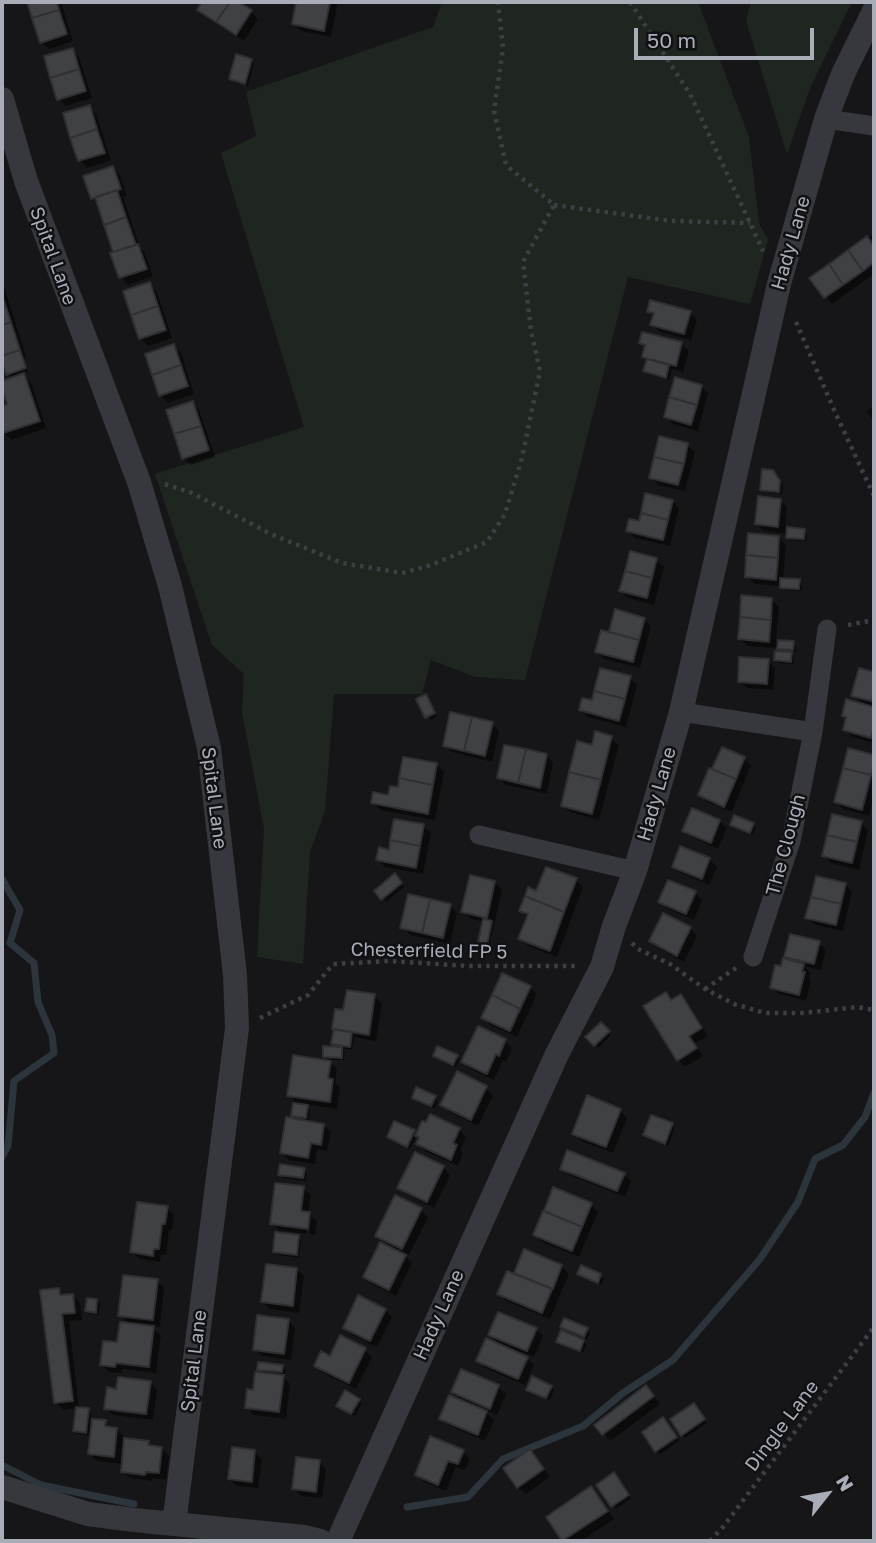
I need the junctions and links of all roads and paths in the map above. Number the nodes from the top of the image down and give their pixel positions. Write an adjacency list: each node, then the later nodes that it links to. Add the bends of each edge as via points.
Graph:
1 (498, 2): 7 (path, via 503,48 494,111 506,165)
2 (631, 2): 8 (path, via 690,94)
3 (874, 11): 5 (street, Hady Lane)
4 (2, 99): 11 (street, Spital Lane, via 26,181)
5 (827, 119): 6 (street); 9 (street, Hady Lane)
6 (874, 126)
7 (554, 205): 8 (path, via 671,221); 11 (path, via 523,262 540,371 505,514 487,542 402,573 342,563 180,489 157,481)
8 (750, 223): 9 (path)
9 (779, 284): 15 (street, Hady Lane)
10 (794, 319): 12 (path)
11 (139, 482): 24 (street, Spital Lane, via 170,586 209,748)
12 (874, 496)
13 (874, 620): 14 (path)
14 (827, 629): 16 (street, The Clough)
15 (681, 712): 16 (street); 18 (street, Hady Lane)
16 (813, 732): 20 (street, The Clough, via 791,841)
17 (479, 835): 18 (street)
18 (635, 871): 19 (street, Hady Lane)
19 (614, 926): 21 (street, Hady Lane); 22 (path, via 638,949 670,964)
20 (753, 957): 22 (path)
21 (602, 967): 24 (path, Chesterfield FP 5, via 390,961 333,964 308,995); 29 (street, Hady Lane, via 557,1054)
22 (705, 989): 23 (path, via 765,1013)
23 (874, 1010)
24 (237, 1028): 27 (street, Spital Lane)
25 (874, 1327): 30 (path, Dingle Lane)
26 (2, 1487): 27 (street, via 89,1514)
27 (174, 1524): 28 (street)
28 (320, 1541)
29 (338, 1541)
30 (710, 1541)

